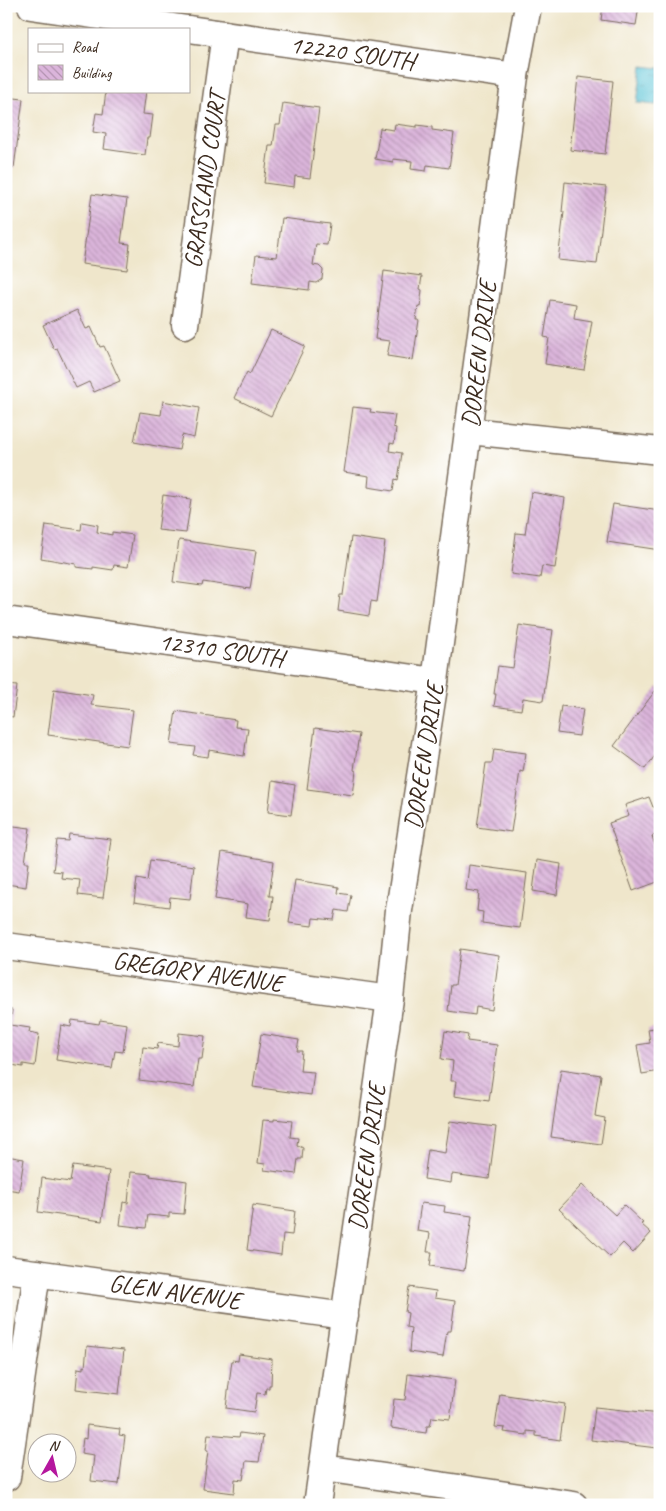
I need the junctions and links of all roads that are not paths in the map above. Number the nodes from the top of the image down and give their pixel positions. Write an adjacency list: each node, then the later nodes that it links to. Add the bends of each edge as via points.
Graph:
1 (31, 6): 3 (street, 12220 SOUTH)
2 (528, 6): 6 (street, DOREEN DRIVE)
3 (181, 28)
4 (190, 29): 5 (street, 12220 SOUTH)
5 (225, 34): 6 (street, 12220 SOUTH); 7 (street, GRASSLAND COURT)
6 (516, 76): 8 (street, DOREEN DRIVE)
7 (185, 325)
8 (469, 431): 9 (street); 11 (street, DOREEN DRIVE)
9 (660, 450)
10 (6, 620): 11 (street, 12310 SOUTH)
11 (435, 681): 13 (street, DOREEN DRIVE, via 399,910)
12 (6, 946): 13 (street, GREGORY AVENUE)
13 (390, 999): 16 (street, DOREEN DRIVE)
14 (6, 1269): 15 (street, GLEN AVENUE)
15 (37, 1273): 16 (street, GLEN AVENUE); 18 (street)
16 (345, 1316): 17 (street, DOREEN DRIVE)
17 (323, 1468): 19 (street, DOREEN DRIVE); 20 (street)
18 (7, 1477)
19 (318, 1505)
20 (574, 1505)

